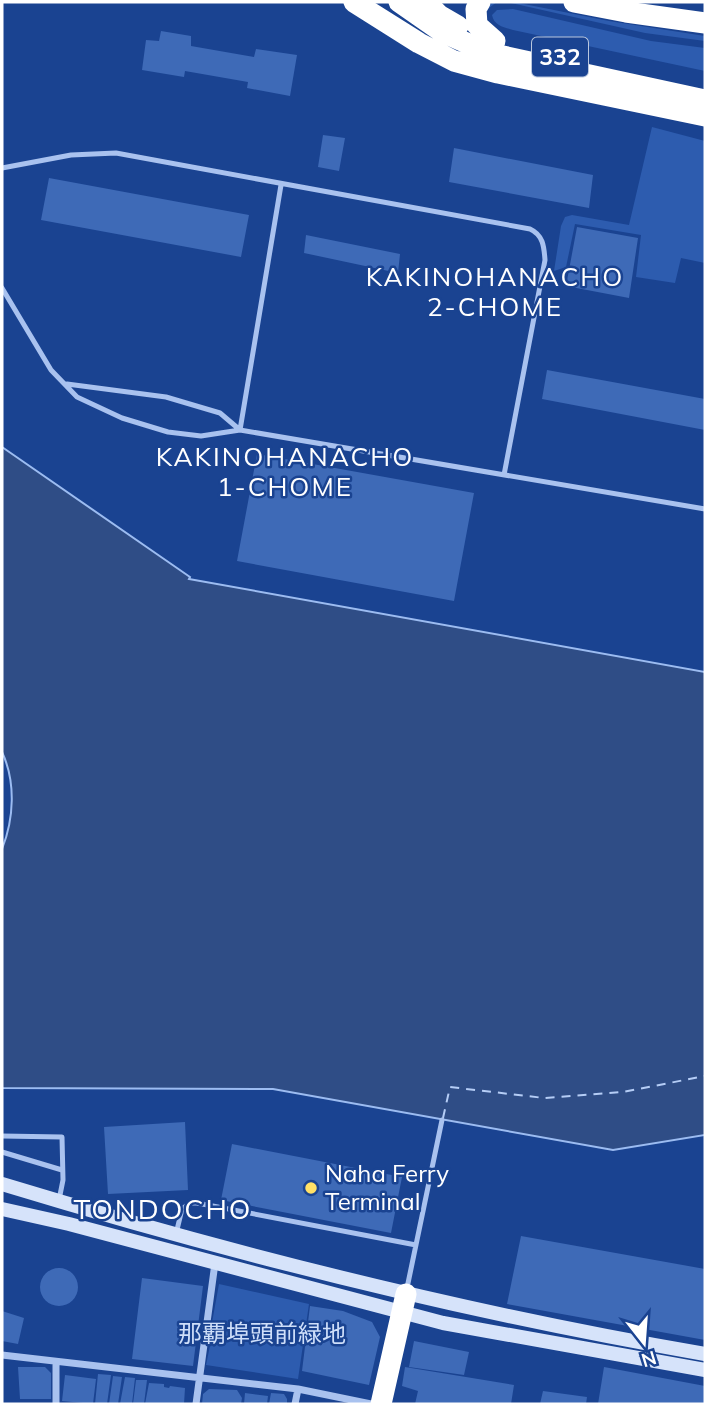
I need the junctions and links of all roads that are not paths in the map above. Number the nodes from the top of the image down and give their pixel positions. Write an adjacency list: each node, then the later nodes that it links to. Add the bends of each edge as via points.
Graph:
1 (354, 2): 9 (highway, 332, via 454,61)
2 (381, 2): 9 (highway, via 426,38)
3 (399, 2): 11 (highway, 332, via 460,41 504,57)
4 (426, 2): 8 (highway, 332, via 457,26)
5 (480, 2): 8 (highway, via 477,25)
6 (574, 2): 7 (highway)
7 (705, 24)
8 (495, 41): 10 (highway, 332)
9 (498, 73): 12 (highway, 332)
10 (705, 87)
11 (705, 100)
12 (705, 116)
13 (2, 169): 14 (lane, via 71,155 116,153)
14 (281, 185): 17 (lane); 18 (lane, via 530,229 541,238 545,260)
15 (2, 288): 16 (lane, via 51,370)
16 (65, 384): 17 (lane, via 166,397 220,413); 17 (lane, via 77,397 122,418 168,432 201,436)
17 (240, 430): 18 (lane)
18 (504, 475): 19 (lane)
19 (705, 509)
20 (442, 1120): 28 (lane)
21 (2, 1136): 23 (lane, via 62,1138)
22 (2, 1152): 23 (lane)
23 (62, 1170): 25 (lane)
24 (2, 1184): 25 (street)
25 (58, 1202): 27 (street)
26 (2, 1210): 29 (street)
27 (176, 1235): 28 (lane, via 182,1209 197,1203); 30 (street)
28 (416, 1245): 30 (lane)
29 (215, 1264): 30 (street); 35 (street)
30 (404, 1303): 31 (street, via 511,1317); 34 (street, via 457,1325); 41 (highway)
31 (705, 1354)
32 (2, 1355): 33 (street)
33 (56, 1362): 35 (street); 37 (street)
34 (705, 1370)
35 (200, 1377): 36 (street); 38 (street)
36 (298, 1389): 39 (street); 40 (street)
37 (57, 1404)
38 (196, 1404)
39 (295, 1404)
40 (371, 1404)
41 (382, 1404)

